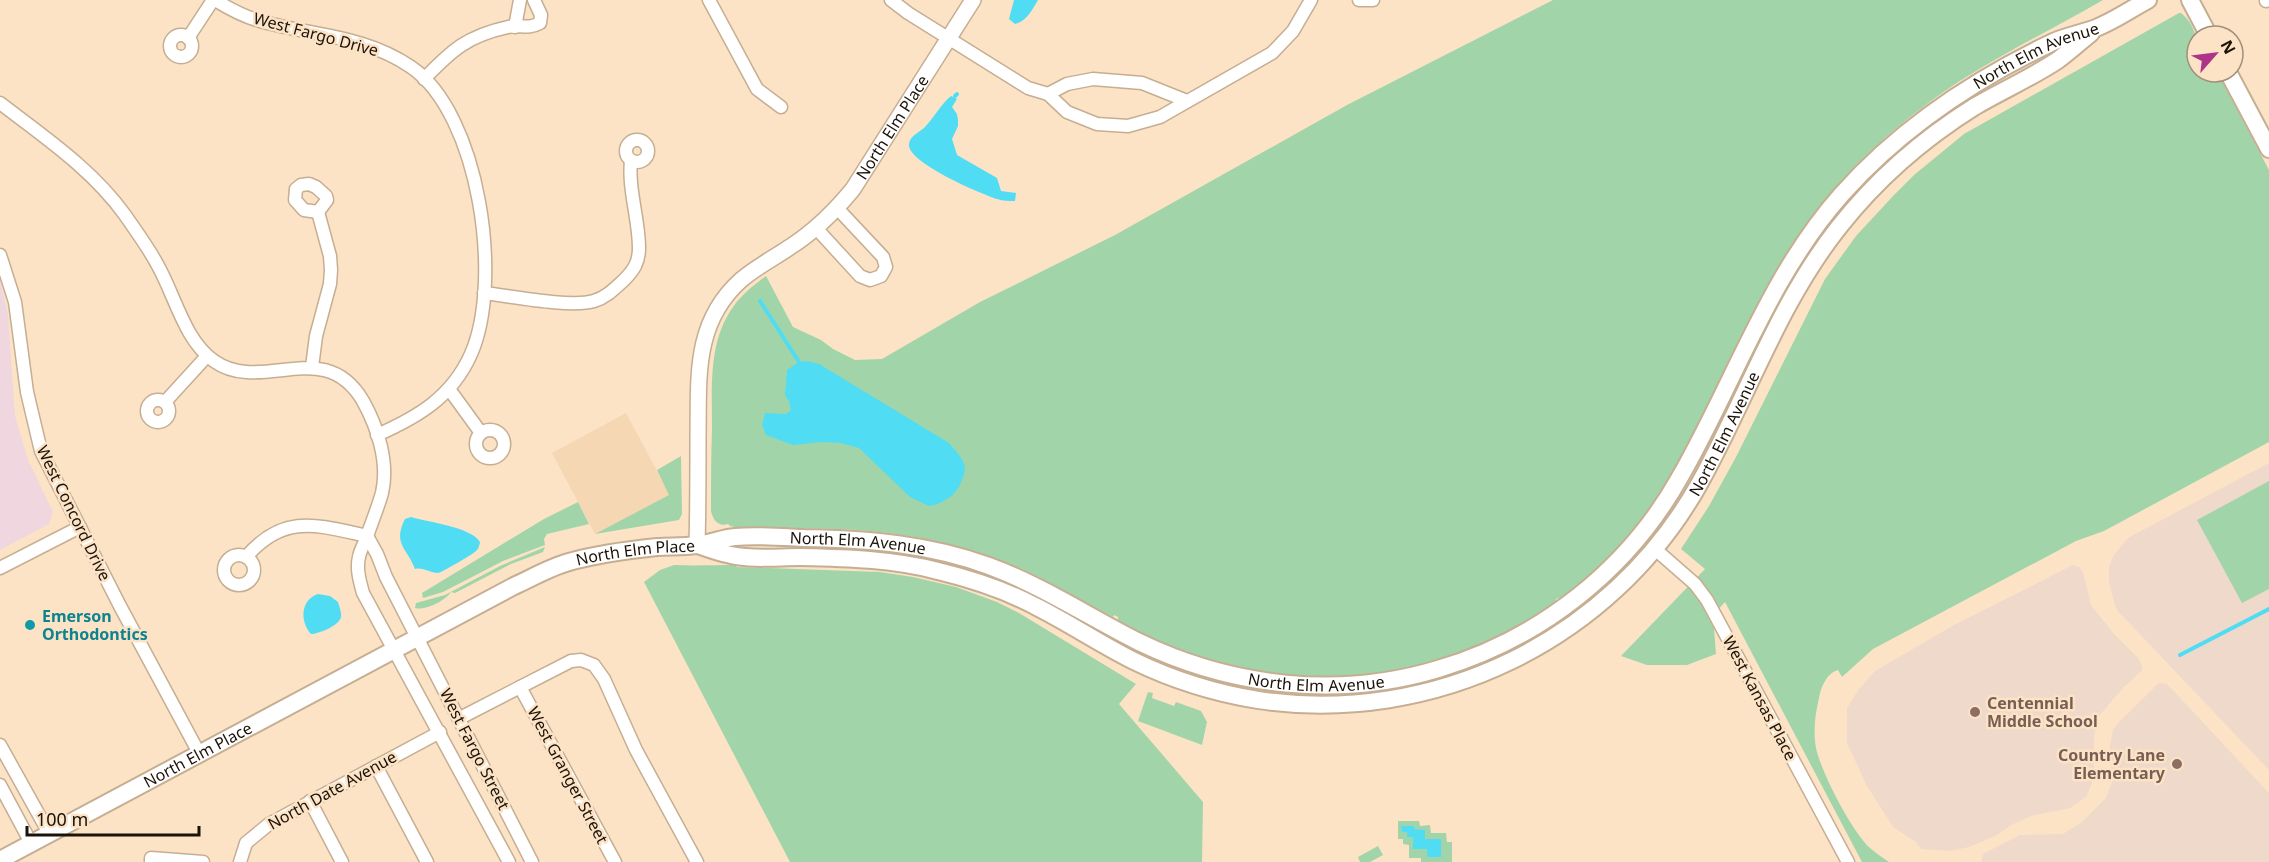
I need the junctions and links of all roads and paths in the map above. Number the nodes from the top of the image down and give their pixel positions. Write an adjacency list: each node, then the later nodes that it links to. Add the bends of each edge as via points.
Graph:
1 (214, 0): 15 (street); 17 (street, West Fargo Drive, via 259,21 375,47)
2 (520, 0): 13 (street)
3 (534, 0): 13 (street, via 542,15 540,23)
4 (709, 0): 22 (street, via 757,89)
5 (891, 0): 16 (street)
6 (973, 0): 16 (street, North Elm Place)
7 (1311, 0): 20 (street, via 1293,31 1272,53)
8 (1359, 0): 9 (street)
9 (1373, 0)
10 (2148, 0): 14 (main road)
11 (2190, 0): 12 (main road)
12 (2203, 24)
13 (515, 27): 17 (street, via 467,41 451,51)
14 (2096, 28): 38 (main road, North Elm Avenue, via 2053,41 1945,104 1890,146 1840,196 1781,280 1688,464); 40 (main road, North Elm Avenue, via 2058,60 1971,109 1914,150 1839,226 1799,285 1694,492)
15 (188, 38)
16 (949, 39): 19 (street, via 1028,88); 25 (street, North Elm Place, via 870,164)
17 (424, 79): 29 (street, West Fargo Drive, via 450,111 470,159 483,221)
18 (2234, 84): 23 (main road)
19 (1048, 94): 20 (street, via 1067,84 1093,79 1142,83); 20 (street, via 1077,116 1097,124 1128,126 1160,117)
20 (1187, 101)
21 (0, 103): 30 (street, via 83,168 123,213 158,264 193,337)
22 (782, 107)
23 (2269, 149)
24 (631, 161): 29 (street, via 639,259 608,295 573,303)
25 (837, 208): 27 (street, North Elm Place); 27 (street, via 883,256 886,267 881,276 870,280 860,276)
26 (318, 212): 31 (street, via 331,270)
27 (816, 228): 39 (street, North Elm Place, via 741,280 719,304 708,327 699,374)
28 (0, 255): 36 (street, West Concord Drive, via 15,302 27,392 41,451)
29 (484, 293): 32 (street, West Fargo Drive, via 482,326 471,355)
30 (207, 356): 31 (street, via 228,368 246,372); 33 (street)
31 (312, 367): 35 (street, West Fargo Street, via 341,377 352,387 363,401)
32 (449, 389): 34 (street); 35 (street, West Fargo Drive, via 410,421)
33 (165, 402)
34 (482, 433)
35 (377, 435): 37 (street, West Fargo Street, via 385,473)
36 (80, 527): 42 (street); 53 (street, West Concord Drive)
37 (367, 536): 41 (street, via 320,526 290,526 267,537); 43 (street, West Fargo Street); 44 (street, West Fargo Street, via 358,556 359,578 370,608)
38 (1640, 537): 40 (main road); 45 (main road, North Elm Avenue, via 1607,572 1553,615 1495,648)
39 (697, 545): 43 (main road, North Elm Place, via 632,550 567,562 514,585); 46 (main road, North Elm Avenue, via 732,537 845,539 881,541 951,554 1017,577 1162,652); 49 (main road, North Elm Avenue, via 734,556 865,559 957,576 1031,604 1159,672)
40 (1655, 549): 48 (main road, North Elm Avenue, via 1607,598 1563,632 1510,662); 69 (street, West Kansas Place, via 1695,584 1707,600)
41 (246, 557)
42 (0, 568)
43 (417, 637): 44 (main road, North Elm Place); 50 (street, West Fargo Street)
44 (394, 650): 51 (street, West Fargo Street); 53 (main road, North Elm Place)
45 (1437, 670): 46 (main road, North Elm Avenue, via 1345,685 1296,685); 48 (main road)
46 (1235, 676): 49 (main road)
47 (520, 687): 50 (street); 67 (street, West Granger Street); 68 (street, via 571,661 594,665)
48 (1442, 688): 49 (main road, North Elm Avenue, via 1348,704 1277,702)
49 (1230, 694)
50 (460, 718): 66 (street, West Fargo Street)
51 (440, 732): 54 (street, North Date Avenue); 65 (street, West Fargo Street)
52 (0, 745): 57 (street)
53 (199, 753): 57 (main road, North Elm Place)
54 (376, 766): 56 (street, North Date Avenue); 64 (street)
55 (0, 785): 58 (street)
56 (310, 801): 62 (street, North Date Avenue, via 257,832 246,843); 63 (street)
57 (49, 833): 58 (main road, North Elm Place)
58 (31, 843): 59 (main road, North Elm Place)
59 (0, 860)
60 (151, 860): 61 (street)
61 (203, 862)
62 (240, 862)
63 (342, 862)
64 (427, 862)
65 (509, 862)
66 (532, 862)
67 (615, 862)
68 (697, 862)
69 (1848, 862)

